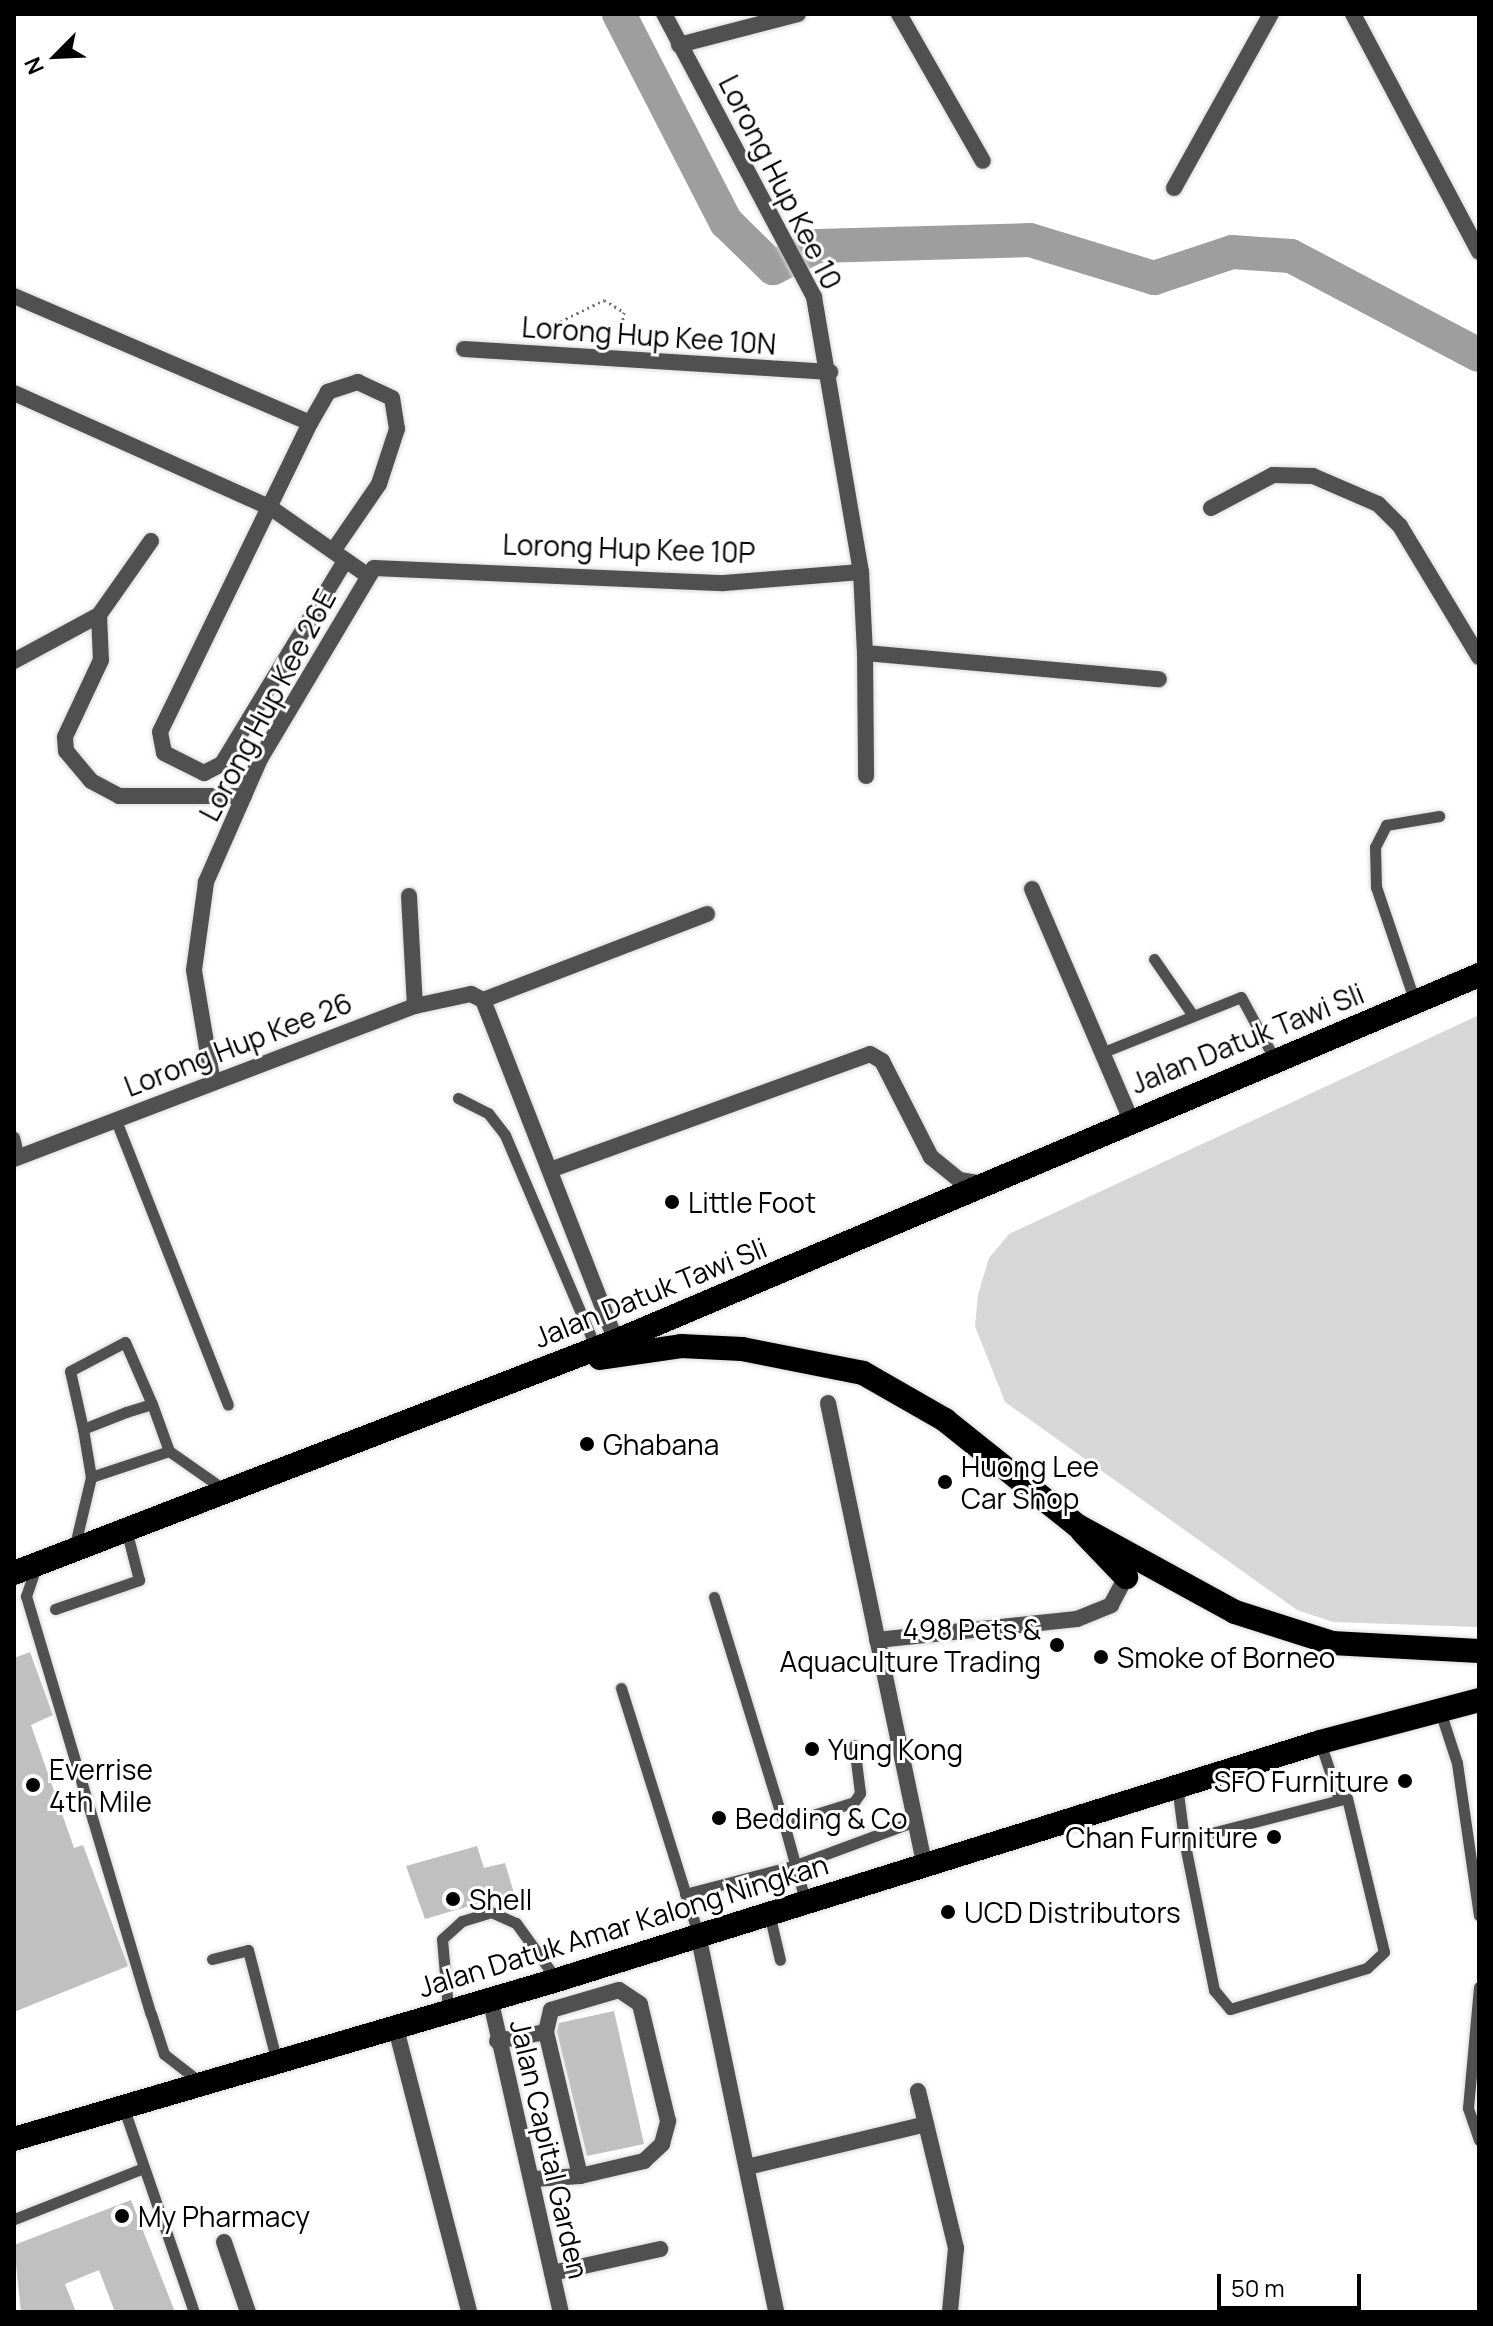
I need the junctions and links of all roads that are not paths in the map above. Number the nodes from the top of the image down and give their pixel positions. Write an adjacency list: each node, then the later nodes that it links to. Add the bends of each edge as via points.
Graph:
1 (664, 14): 6 (street, Lorong Hup Kee 10)
2 (798, 14): 6 (street)
3 (899, 14): 7 (street)
4 (1271, 14): 8 (street)
5 (1353, 14): 9 (street)
6 (679, 45): 12 (street, Lorong Hup Kee 10, via 808,280)
7 (983, 161)
8 (1174, 188)
9 (1479, 252)
10 (14, 296): 14 (street)
11 (464, 349): 12 (street, Lorong Hup Kee 10N)
12 (830, 372): 20 (street, Lorong Hup Kee 10)
13 (14, 393): 15 (street)
14 (310, 423): 15 (street); 18 (street, via 328,392 358,382 379,386 400,414 379,484)
15 (271, 508): 18 (street); 27 (street, via 160,732 164,753 204,773 222,764)
16 (1211, 508): 24 (street, via 1273,475 1313,476 1378,504 1400,526)
17 (151, 541): 22 (street)
18 (339, 556): 21 (street); 27 (street)
19 (393, 563): 20 (street, Lorong Hup Kee 10P, via 724,583); 21 (street, Lorong Hup Kee 26E)
20 (861, 572): 23 (street)
21 (367, 575): 28 (street, Lorong Hup Kee 26E, via 336,639)
22 (99, 615): 25 (street); 30 (street, via 101,660 65,737 72,763 119,796)
23 (865, 653): 26 (street); 29 (street)
24 (1479, 657)
25 (14, 661)
26 (1159, 679)
27 (234, 745): 28 (street)
28 (260, 759): 30 (street, Lorong Hup Kee 26E)
29 (866, 776)
30 (244, 796): 43 (street, Lorong Hup Kee 26E, via 206,882 194,970)
31 (1439, 816): 38 (lane, via 1386,825 1375,847 1376,887)
32 (1032, 889): 41 (street)
33 (409, 896): 39 (street)
34 (707, 914): 37 (street)
35 (1154, 959): 40 (lane)
36 (1479, 975): 38 (highway, Jalan Datuk Tawi Sli)
37 (483, 1000): 39 (street, Lorong Hup Kee 26, via 471,994); 49 (street)
38 (1415, 1002): 42 (highway, Jalan Datuk Tawi Sli)
39 (415, 1006): 43 (street, Lorong Hup Kee 26)
40 (1192, 1014): 41 (lane); 42 (lane, via 1241,997)
41 (1106, 1051): 46 (street)
42 (1275, 1060): 46 (highway, Jalan Datuk Tawi Sli)
43 (212, 1078): 45 (street, Lorong Hup Kee 26)
44 (458, 1098): 51 (lane, via 488,1113 505,1135)
45 (115, 1118): 48 (street, Lorong Hup Kee 26); 55 (lane)
46 (1130, 1118): 50 (highway, Jalan Datuk Tawi Sli)
47 (14, 1137): 48 (lane)
48 (17, 1158)
49 (550, 1170): 50 (street, via 870,1054 882,1061 931,1157 959,1180); 51 (street)
50 (985, 1184): 51 (highway, Jalan Datuk Tawi Sli)
51 (606, 1345): 52 (highway, Jalan Datuk Tawi Sli)
52 (554, 1365): 59 (highway, Jalan Datuk Tawi Sli); 60 (highway, via 681,1346 742,1349 863,1373 945,1420)
53 (828, 1403): 68 (street)
54 (152, 1404): 56 (lane); 56 (lane, via 125,1342 70,1371); 57 (lane)
55 (228, 1405)
56 (83, 1429): 58 (lane)
57 (169, 1451): 58 (lane); 59 (lane, via 205,1482)
58 (91, 1477): 62 (lane)
59 (227, 1491): 61 (highway, Jalan Datuk Tawi Sli)
60 (1078, 1526): 65 (highway); 69 (highway, via 1235,1612 1283,1628 1332,1643)
61 (126, 1529): 62 (highway, Jalan Datuk Tawi Sli); 67 (lane, via 139,1580)
62 (74, 1549): 63 (highway, Jalan Datuk Tawi Sli)
63 (38, 1564): 64 (highway, Jalan Datuk Tawi Sli); 97 (lane, via 26,1596 155,2026 164,2054)
64 (14, 1573)
65 (1126, 1577): 68 (street, via 1111,1605 1077,1619)
66 (714, 1597): 78 (lane)
67 (55, 1609)
68 (877, 1640): 77 (street)
69 (1479, 1651)
70 (621, 1688): 82 (lane)
71 (1479, 1700): 72 (highway, Jalan Datuk Amar Kalong Ningkan)
72 (1439, 1710): 73 (highway, Jalan Datuk Amar Kalong Ningkan); 85 (lane, via 1457,1763)
73 (1320, 1742): 75 (highway, Jalan Datuk Amar Kalong Ningkan); 76 (lane)
74 (854, 1745): 78 (lane, via 860,1793 854,1802)
75 (1177, 1785): 79 (lane); 80 (highway, Jalan Datuk Amar Kalong Ningkan)
76 (1338, 1796): 79 (lane); 79 (lane, via 1347,1798 1384,1952 1367,1968 1230,2009 1214,1990)
77 (912, 1822): 80 (street); 81 (lane)
78 (784, 1824): 81 (lane)
79 (1184, 1840)
80 (924, 1864): 83 (highway, Jalan Datuk Amar Kalong Ningkan)
81 (796, 1865): 82 (lane); 83 (lane)
82 (685, 1894): 86 (lane)
83 (805, 1900): 84 (highway, Jalan Datuk Amar Kalong Ningkan)
84 (769, 1912): 86 (highway, Jalan Datuk Amar Kalong Ningkan); 88 (lane)
85 (1479, 1915)
86 (698, 1934): 89 (highway, Jalan Datuk Amar Kalong Ningkan); 103 (street)
87 (212, 1959): 96 (lane, via 248,1950)
88 (780, 1960)
89 (557, 1980): 91 (highway, Jalan Datuk Amar Kalong Ningkan); 92 (lane, via 516,1923 491,1912 462,1921 442,1939)
90 (1479, 1987): 102 (lane, via 1468,2108)
91 (490, 1998): 92 (highway, Jalan Datuk Amar Kalong Ningkan); 95 (street, Jalan Capital Garden)
92 (448, 2009): 93 (highway, Jalan Datuk Amar Kalong Ningkan)
93 (395, 2025): 96 (highway, Jalan Datuk Amar Kalong Ningkan); 113 (street)
94 (546, 2032): 95 (street); 105 (street); 105 (street, via 551,2010 561,2002 619,1990 631,1995 668,2121 662,2144 644,2161)
95 (497, 2041): 106 (street, Jalan Capital Garden)
96 (278, 2063): 97 (highway, Jalan Datuk Amar Kalong Ningkan)
97 (205, 2084): 99 (highway, Jalan Datuk Amar Kalong Ningkan)
98 (918, 2091): 100 (street)
99 (124, 2109): 101 (highway, Jalan Datuk Amar Kalong Ningkan); 104 (lane)
100 (926, 2124): 103 (street); 116 (street, via 956,2248)
101 (14, 2139)
102 (1479, 2140)
103 (747, 2167): 115 (street)
104 (141, 2169): 107 (lane); 111 (lane)
105 (580, 2176): 106 (street)
106 (533, 2179): 110 (street, Jalan Capital Garden)
107 (14, 2219)
108 (224, 2242): 112 (street)
109 (660, 2249): 110 (street)
110 (552, 2273): 114 (street, Jalan Capital Garden)
111 (194, 2312)
112 (248, 2312)
113 (469, 2312)
114 (561, 2312)
115 (776, 2312)
116 (950, 2312)

